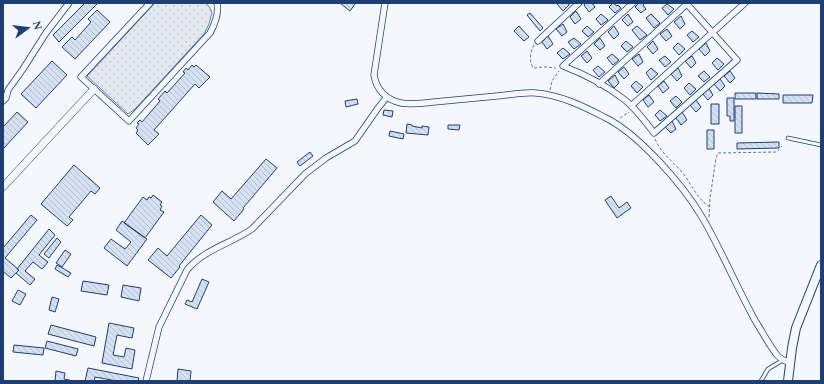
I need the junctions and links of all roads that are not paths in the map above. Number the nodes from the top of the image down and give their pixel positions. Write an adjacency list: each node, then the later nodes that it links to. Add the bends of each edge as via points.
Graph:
1 (69, 3): 14 (street, via 46,33)
2 (150, 3): 12 (street, via 81,77)
3 (217, 3): 12 (street, via 217,14 210,33 129,121)
4 (385, 3): 13 (street, via 374,74 377,86)
5 (579, 3): 10 (street)
6 (633, 3): 11 (street, via 563,66)
7 (744, 3): 9 (street)
8 (687, 4): 9 (street); 11 (street)
9 (713, 31): 15 (street); 15 (street, via 737,60 654,132)
10 (538, 41)
11 (599, 84): 15 (street, via 617,94)
12 (94, 89): 18 (street)
13 (387, 97): 20 (street, via 407,104 523,93 547,94 606,117 642,144 695,206 760,328 778,356); 21 (street, via 356,141 326,158 305,174 252,229 192,263 159,327)
14 (3, 101)
15 (632, 107)
16 (788, 138): 17 (lane)
17 (821, 145)
18 (4, 184)
19 (821, 265): 20 (main road, via 796,328)
20 (786, 362): 22 (lane, via 768,369); 23 (main road)
21 (146, 381)
22 (761, 381)
23 (788, 381)

